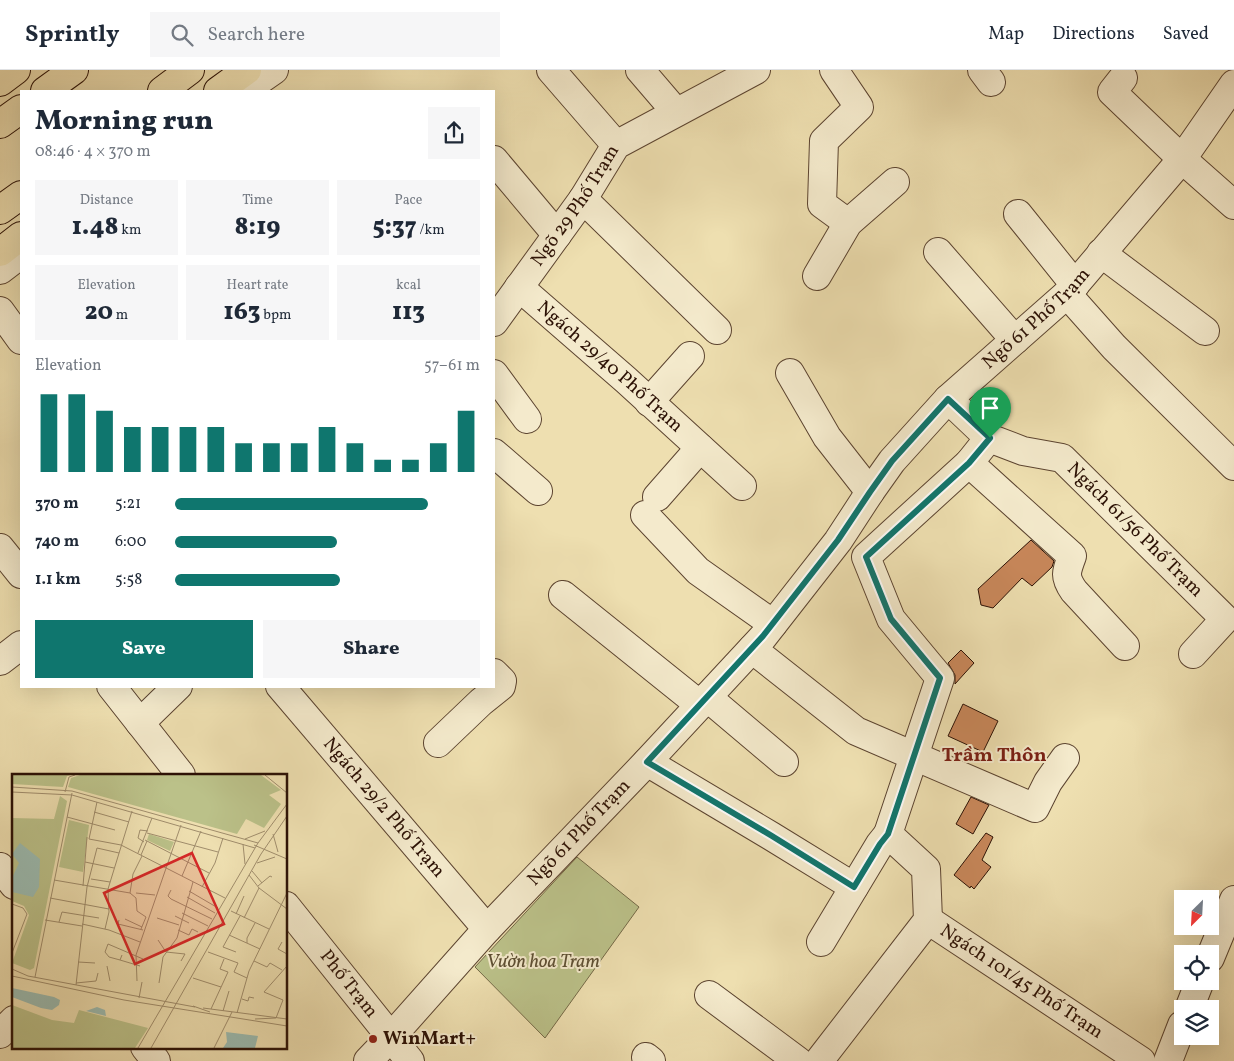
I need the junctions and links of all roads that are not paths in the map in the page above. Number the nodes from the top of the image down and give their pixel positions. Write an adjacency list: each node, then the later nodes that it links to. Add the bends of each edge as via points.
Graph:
1 (16, 70): 11 (highway)
2 (74, 70): 13 (highway)
3 (190, 70): 14 (highway)
4 (274, 70): 9 (street)
5 (551, 70): 19 (street)
6 (640, 70): 17 (street)
7 (756, 70): 17 (street, Ngõ 29 Phố Trạm)
8 (834, 70): 28 (street, via 859,107 824,141 822,204)
9 (245, 78): 15 (highway)
10 (1123, 78): 20 (street, via 1112,92)
11 (0, 82)
12 (1234, 84): 20 (street, Ngõ 61 Phố Trạm)
13 (46, 90)
14 (163, 90)
15 (220, 90)
16 (20, 109): 18 (highway)
17 (676, 112): 19 (street, Ngõ 29 Phố Trạm)
18 (0, 124)
19 (616, 145): 24 (street, Ngõ 29 Phố Trạm)
20 (1182, 159): 25 (street); 32 (street, Ngõ 61 Phố Trạm)
21 (495, 161): 29 (street)
22 (895, 182): 28 (street)
23 (20, 195): 26 (highway)
24 (583, 199): 29 (street, Ngõ 29 Phố Trạm); 39 (street)
25 (1234, 205)
26 (0, 210)
27 (1018, 214): 36 (street)
28 (848, 223): 34 (street)
29 (557, 234): 35 (street, Ngõ 29 Phố Trạm)
30 (15, 246): 33 (street)
31 (938, 252): 42 (street)
32 (1101, 253): 36 (street, Ngõ 61 Phố Trạm); 40 (street)
33 (0, 270)
34 (817, 276)
35 (518, 287): 38 (street, Ngõ 29 Phố Trạm); 47 (street, Ngách 29/40 Phố Trạm)
36 (1071, 289): 42 (street, Ngõ 61 Phố Trạm); 53 (street, via 1114,347)
37 (0, 311): 41 (street)
38 (495, 321)
39 (717, 330)
40 (1205, 331)
41 (20, 339)
42 (1014, 340): 46 (street, Ngõ 61 Phố Trạm)
43 (690, 356): 47 (street)
44 (790, 373): 56 (street, via 827,437)
45 (495, 375): 48 (street)
46 (948, 399): 49 (street, Ngách 61/56 Phố Trạm); 56 (street, Ngõ 61 Phố Trạm, via 892,461)
47 (649, 402): 50 (street, Ngách 29/40 Phố Trạm)
48 (528, 418)
49 (990, 438): 52 (street); 60 (street, Ngách 61/56 Phố Trạm, via 1023,451 1062,458)
50 (700, 448): 54 (street, Ngách 29/40 Phố Trạm); 61 (street, via 651,506 698,571)
51 (495, 455): 55 (street)
52 (969, 463): 63 (street, via 1072,556 1066,571 1067,581); 74 (street, via 866,557 891,619 940,678)
53 (1234, 466)
54 (742, 486)
55 (538, 491)
56 (870, 492): 61 (street, Ngõ 61 Phố Trạm, via 838,540)
57 (0, 548): 58 (street)
58 (20, 573)
59 (563, 595): 71 (street)
60 (1230, 614): 65 (street, Ngách 61/56 Phố Trạm)
61 (773, 624): 64 (street, Ngõ 61 Phố Trạm)
62 (20, 646): 66 (street)
63 (1125, 646)
64 (752, 649): 71 (street, Ngõ 61 Phố Trạm); 74 (street, via 856,731)
65 (1193, 654)
66 (0, 661)
67 (495, 674): 73 (street, via 502,681 502,686)
68 (113, 688): 72 (street)
69 (176, 688): 72 (street)
70 (282, 688): 86 (street, Ngách 29/2 Phố Trạm)
71 (704, 701): 76 (street, Ngõ 61 Phố Trạm); 77 (street)
72 (140, 723): 78 (street)
73 (438, 743)
74 (915, 756): 75 (street, via 1035,808); 79 (street)
75 (1065, 758)
76 (647, 762): 82 (street); 86 (street, Ngõ 61 Phố Trạm)
77 (784, 762)
78 (180, 774)
79 (888, 834): 82 (street); 85 (street, via 926,869)
80 (0, 867): 81 (street)
81 (12, 882)
82 (854, 887): 87 (street)
83 (1234, 900): 88 (street)
84 (288, 909): 92 (street, Phố Trạm)
85 (928, 920): 99 (street); 100 (street, Ngách 101/45 Phố Trạm)
86 (487, 929): 92 (street, Ngõ 61 Phố Trạm)
87 (821, 942)
88 (1220, 950)
89 (710, 995): 98 (street)
90 (12, 1022): 91 (street)
91 (0, 1034)
92 (391, 1038): 96 (street, Ngõ 61 Phố Trạm); 97 (street, Phố Trạm)
93 (1174, 1045): 101 (street)
94 (146, 1048): 95 (street)
95 (156, 1061)
96 (368, 1061)
97 (410, 1061)
98 (798, 1061)
99 (819, 1061)
100 (1141, 1061)
101 (1168, 1061)

